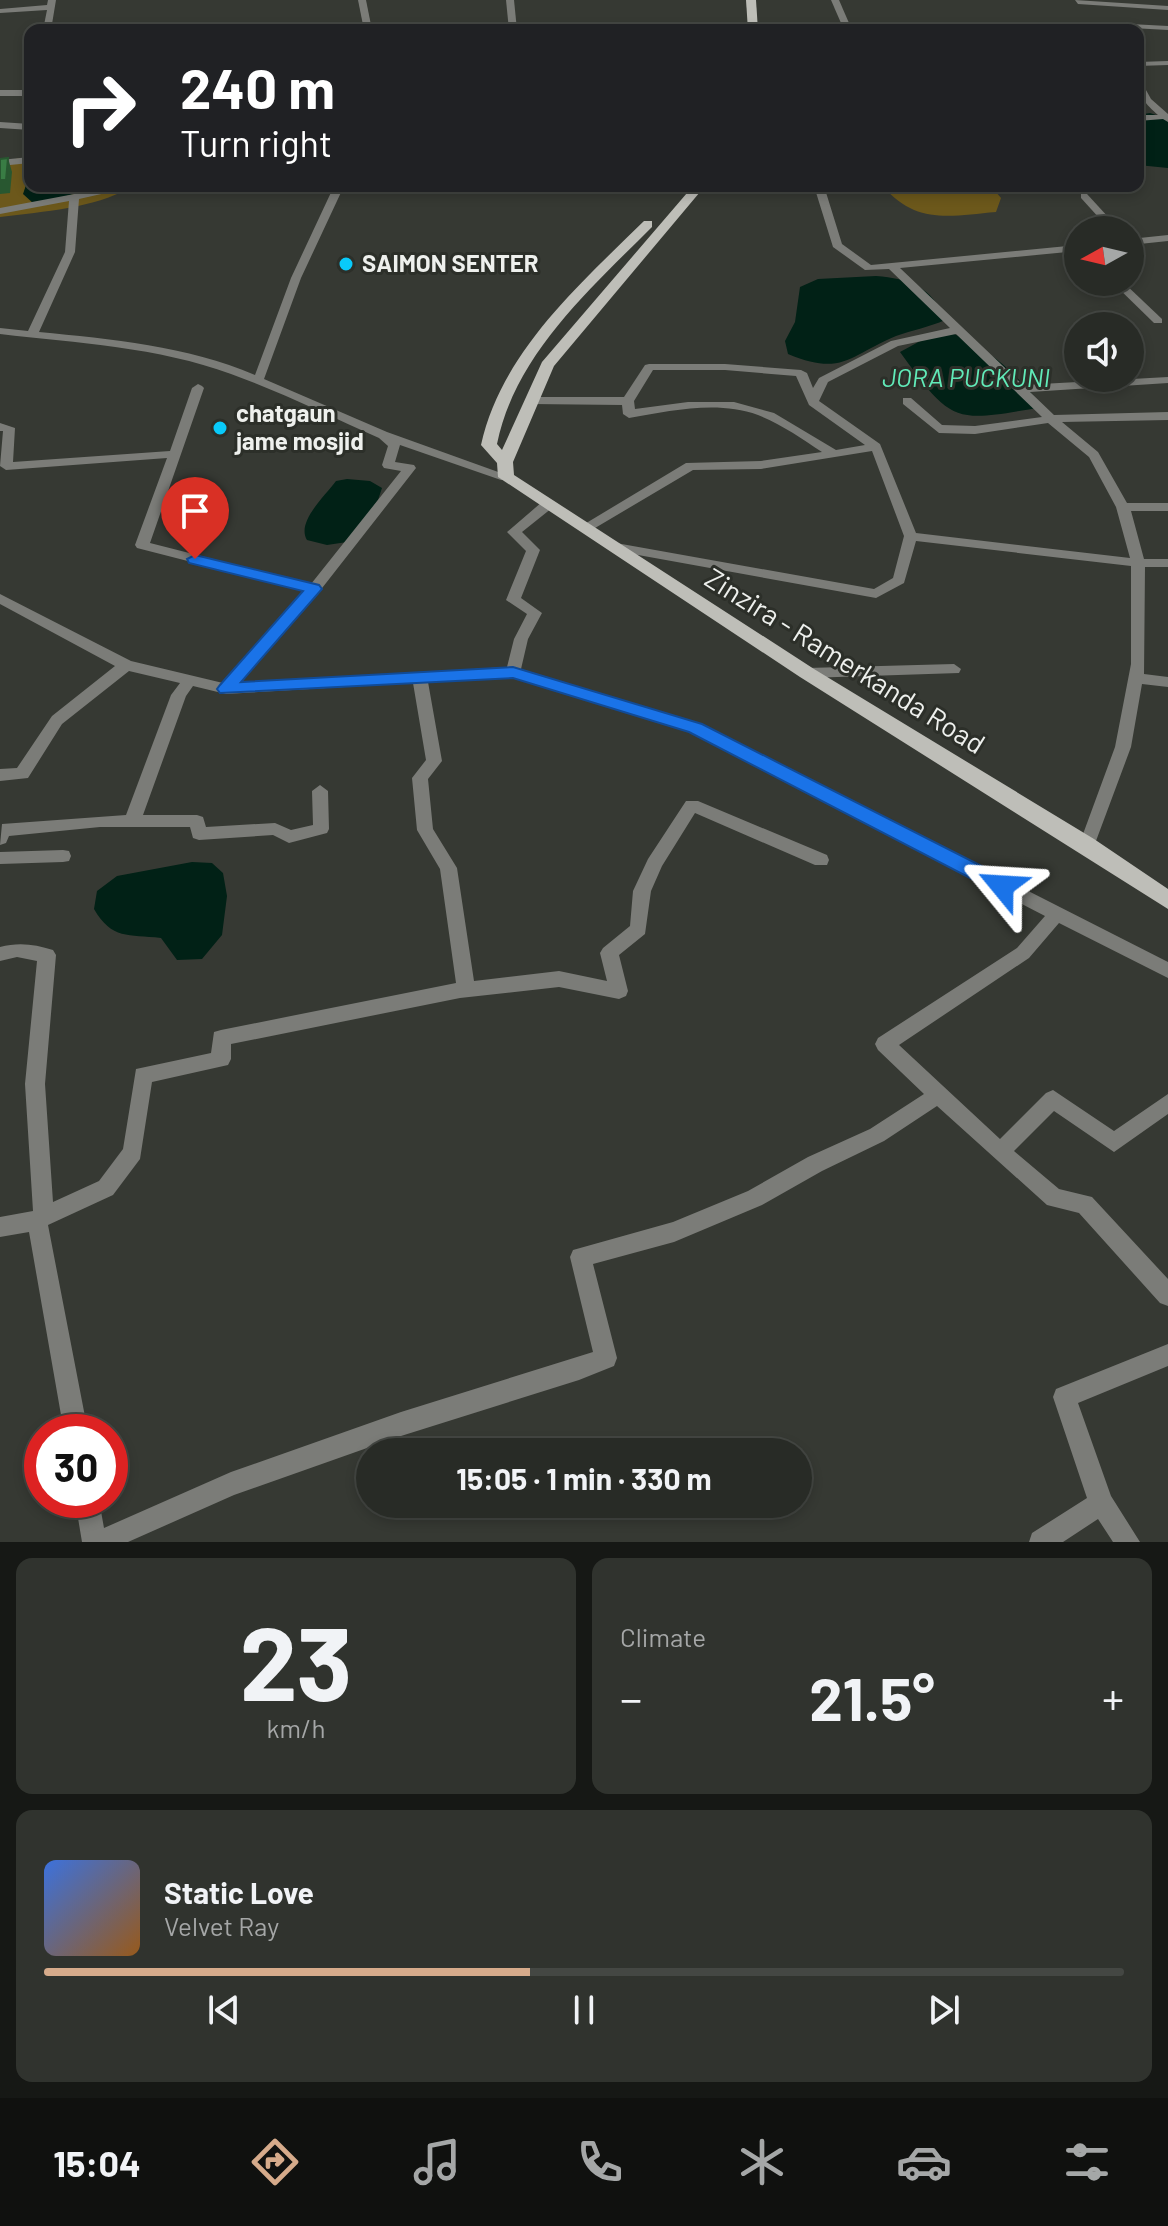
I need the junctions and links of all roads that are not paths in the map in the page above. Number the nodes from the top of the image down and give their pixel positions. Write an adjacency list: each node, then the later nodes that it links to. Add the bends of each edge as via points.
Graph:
1 (362, 0): 11 (street)
2 (510, 0): 12 (street)
3 (835, 0): 15 (street)
4 (1078, 1): 8 (street); 16 (street)
5 (52, 3): 7 (street); 10 (street)
6 (746, 3): 13 (main road); 14 (main road)
7 (22, 4): 9 (street)
8 (1168, 8)
9 (0, 11)
10 (48, 24)
11 (367, 24)
12 (512, 24)
13 (743, 24)
14 (751, 24)
15 (845, 24)
16 (1095, 24)
17 (1144, 28): 18 (street)
18 (1168, 28)
19 (1144, 36): 20 (street)
20 (1165, 37)
21 (1168, 63): 22 (street)
22 (1144, 64)
23 (0, 93): 24 (street)
24 (24, 93)
25 (1144, 94): 27 (street)
26 (1144, 118): 27 (street)
27 (1165, 118)
28 (0, 125): 29 (street)
29 (24, 127)
30 (24, 161): 31 (street)
31 (0, 163)
32 (104, 192): 38 (street)
33 (336, 192): 50 (street, via 296,278)
34 (679, 192): 65 (main road, via 573,300 521,367 491,424 489,445)
35 (694, 192): 54 (main road, via 547,365)
36 (821, 192): 44 (street, via 837,245 869,268)
37 (1084, 196): 40 (street)
38 (74, 198): 39 (street); 49 (street, via 70,252)
39 (0, 211)
40 (1102, 216)
41 (1168, 238): 42 (street)
42 (1144, 241)
43 (1064, 249): 44 (street)
44 (892, 266): 47 (street)
45 (1132, 296): 46 (street)
46 (1158, 321)
47 (957, 330): 53 (street); 57 (street, via 895,343 823,380)
48 (0, 331): 49 (street)
49 (32, 334): 50 (street, via 186,357)
50 (259, 379): 61 (street)
51 (1168, 380): 53 (street)
52 (198, 388): 64 (street)
53 (1019, 389): 59 (street)
54 (531, 400): 55 (street); 65 (main road)
55 (628, 401): 57 (street, via 649,367 707,366 801,373); 63 (street, via 629,414 685,405 748,408)
56 (907, 401): 59 (street, via 939,429 975,430)
57 (813, 402): 62 (street)
58 (1168, 416): 59 (street)
59 (1051, 419): 67 (street, via 1094,455)
60 (0, 427): 64 (street, via 9,428 6,466)
61 (383, 435): 65 (street); 74 (street, via 394,445 388,465 410,468)
62 (876, 447): 63 (street); 70 (street)
63 (831, 452): 69 (street, via 761,465 690,466)
64 (175, 454): 74 (street, via 142,545)
65 (505, 469): 66 (main road, Zinzira - Ramerkanda Road)
66 (547, 505): 69 (main road, Zinzira - Ramerkanda Road); 78 (street, via 514,532 533,550 513,600 535,613 521,639)
67 (1123, 507): 68 (street); 72 (street)
68 (1168, 507)
69 (585, 528): 71 (main road, Zinzira - Ramerkanda Road)
70 (911, 536): 71 (street, via 899,580 876,594); 72 (street)
71 (616, 547): 79 (main road, Zinzira - Ramerkanda Road)
72 (1138, 563): 73 (street); 81 (street)
73 (1168, 563)
74 (314, 589): 84 (street)
75 (0, 598): 76 (street)
76 (126, 665): 82 (street); 85 (street, via 57,720 22,774)
77 (954, 669): 79 (street)
78 (513, 672): 80 (street); 94 (street, via 695,728)
79 (807, 673): 89 (main road, Zinzira - Ramerkanda Road)
80 (420, 677): 84 (street); 97 (street, via 434,761 420,778 425,830 448,868)
81 (1136, 678): 83 (street); 89 (street, via 1123,747)
82 (190, 680): 84 (street); 87 (street, via 179,695)
83 (1168, 682)
84 (226, 689)
85 (0, 775)
86 (320, 791): 87 (street, via 321,829 289,837 275,829 199,834 197,821)
87 (132, 821): 88 (street, via 2,830)
88 (0, 839)
89 (1087, 845): 93 (main road, Zinzira - Ramerkanda Road)
90 (63, 856): 91 (street)
91 (0, 858)
92 (821, 860): 97 (street, via 692,805 642,891 639,929 609,953 619,991 559,979)
93 (1168, 900)
94 (1057, 914): 96 (street); 98 (street, via 1023,953 885,1044)
95 (0, 954): 101 (street, via 17,950 47,955 35,1084)
96 (1168, 971)
97 (466, 990): 101 (street, via 221,1038 221,1059 143,1075 133,1152 106,1188)
98 (938, 1095): 100 (street); 109 (street, via 877,1135 755,1198 674,1232 581,1257 606,1358 231,1484)
99 (1168, 1103): 100 (street, via 1114,1143 1053,1099)
100 (1000, 1152): 103 (street, via 1054,1198 1085,1204)
101 (41, 1218): 102 (street); 105 (street)
102 (0, 1227)
103 (1168, 1295)
104 (1168, 1355): 106 (street, via 1064,1397)
105 (73, 1414)
106 (1101, 1503): 110 (street); 111 (street)
107 (90, 1518): 108 (street)
108 (94, 1542)
109 (100, 1542)
110 (1041, 1542)
111 (1128, 1542)

